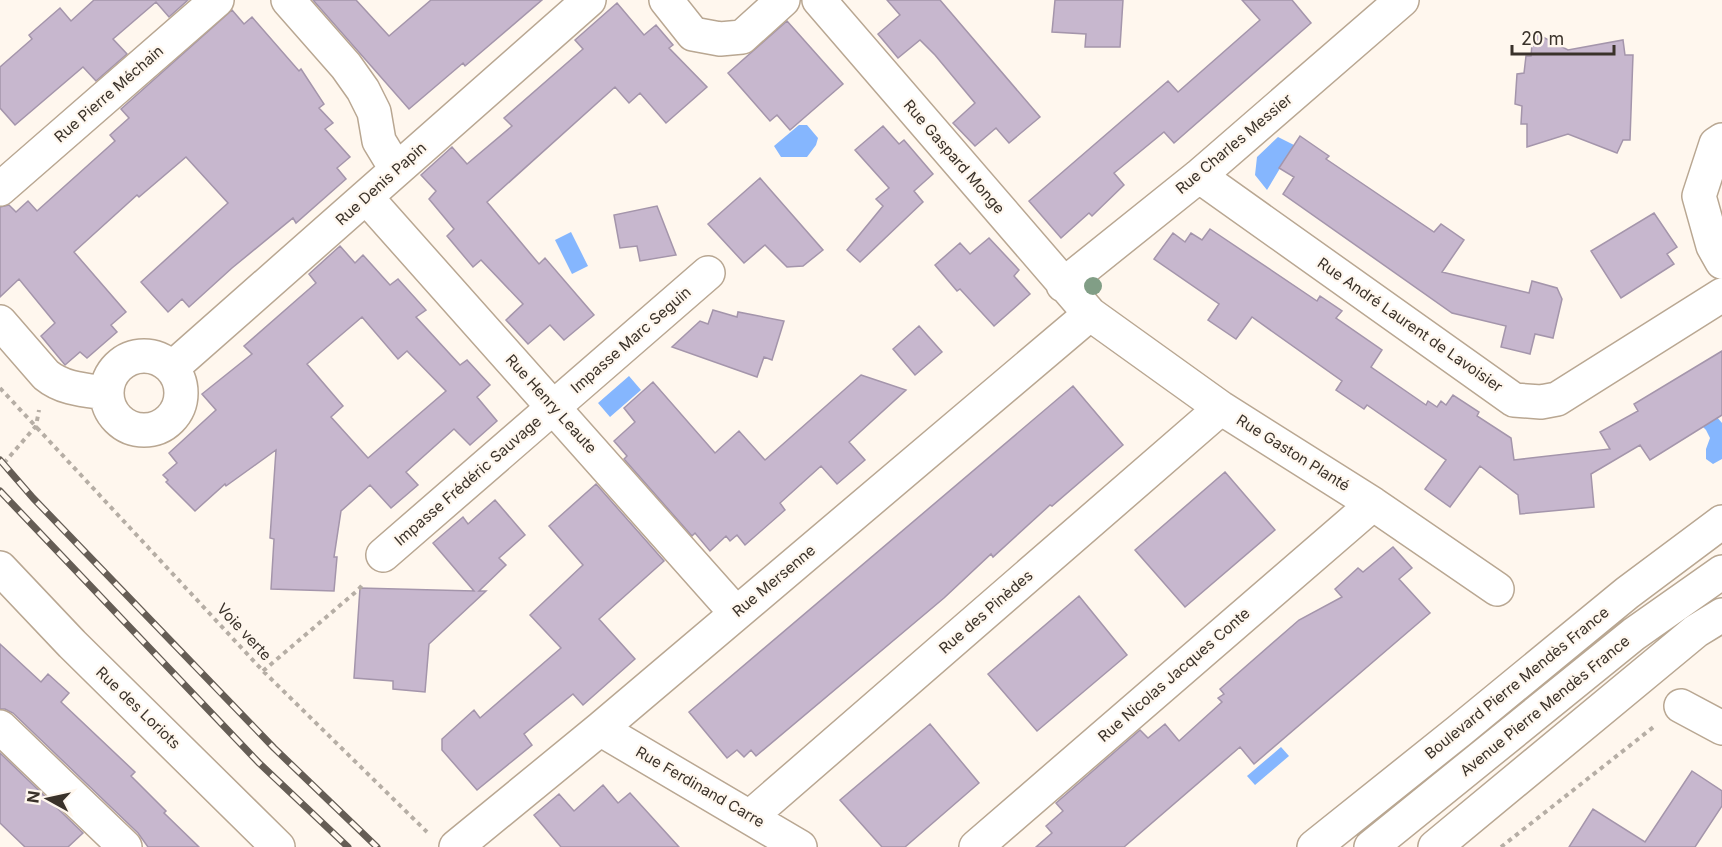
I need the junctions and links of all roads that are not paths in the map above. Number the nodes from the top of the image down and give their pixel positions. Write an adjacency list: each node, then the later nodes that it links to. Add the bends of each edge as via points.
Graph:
1 (217, 0): 11 (street, Rue Pierre Méchain)
2 (288, 0): 9 (street, via 363,90 374,112 379,141)
3 (589, 0): 9 (street, Rue Denis Papin)
4 (666, 0): 5 (street, via 693,34 720,39 742,37)
5 (783, 0)
6 (819, 0): 15 (street, Rue Gaspard Monge)
7 (1402, 0): 10 (street, Rue Charles Messier)
8 (1722, 140): 13 (street, via 1716,144 1699,196 1713,246)
9 (396, 169): 12 (street, Rue Denis Papin)
10 (1199, 176): 15 (street, Rue Charles Messier); 16 (street, Rue André Laurent de Lavoisier, via 1514,400 1557,399)
11 (0, 189)
12 (366, 197): 19 (street, Rue Denis Papin); 21 (street, Rue Henry Leaute)
13 (1722, 262)
14 (708, 273): 21 (street, Impasse Marc Seguin)
15 (1063, 285): 17 (street, Rue Gaspard Monge)
16 (1722, 295)
17 (1090, 314): 22 (street, Rue Gaston Planté); 29 (street, Rue Mersenne)
18 (0, 322): 20 (street, via 46,375 64,386)
19 (172, 368): 20 (street, via 155,357 140,355 122,362 111,374); 20 (street, via 182,390 180,405 170,421 153,430 134,430 120,423 110,411)
20 (106, 393)
21 (554, 407): 25 (street, Impasse Frédéric Sauvage); 29 (street, Rue Henry Leaute)
22 (1221, 408): 23 (street, Rue Gaston Planté); 35 (street, Rue des Pinèdes)
23 (1373, 504): 28 (street, Rue Gaston Planté); 40 (street, Rue Nicolas Jacques Conte)
24 (1722, 522): 41 (street, Boulevard Pierre Mendès France, via 1627,593)
25 (383, 555)
26 (0, 568): 38 (street, Rue des Loriots)
27 (1722, 572): 42 (street, Avenue Pierre Mendès France, via 1634,634)
28 (1497, 589)
29 (735, 613): 34 (street, Rue Mersenne)
30 (1722, 615): 43 (street, via 1696,631)
31 (1681, 706): 33 (street)
32 (0, 727): 37 (street)
33 (1722, 728)
34 (600, 729): 35 (street, Rue Ferdinand Carre); 36 (street, Rue Mersenne)
35 (751, 816): 39 (street, Rue Ferdinand Carre)
36 (445, 843)
37 (125, 847)
38 (278, 847)
39 (800, 847)
40 (976, 847)
41 (1314, 847)
42 (1371, 847)
43 (1435, 847)

